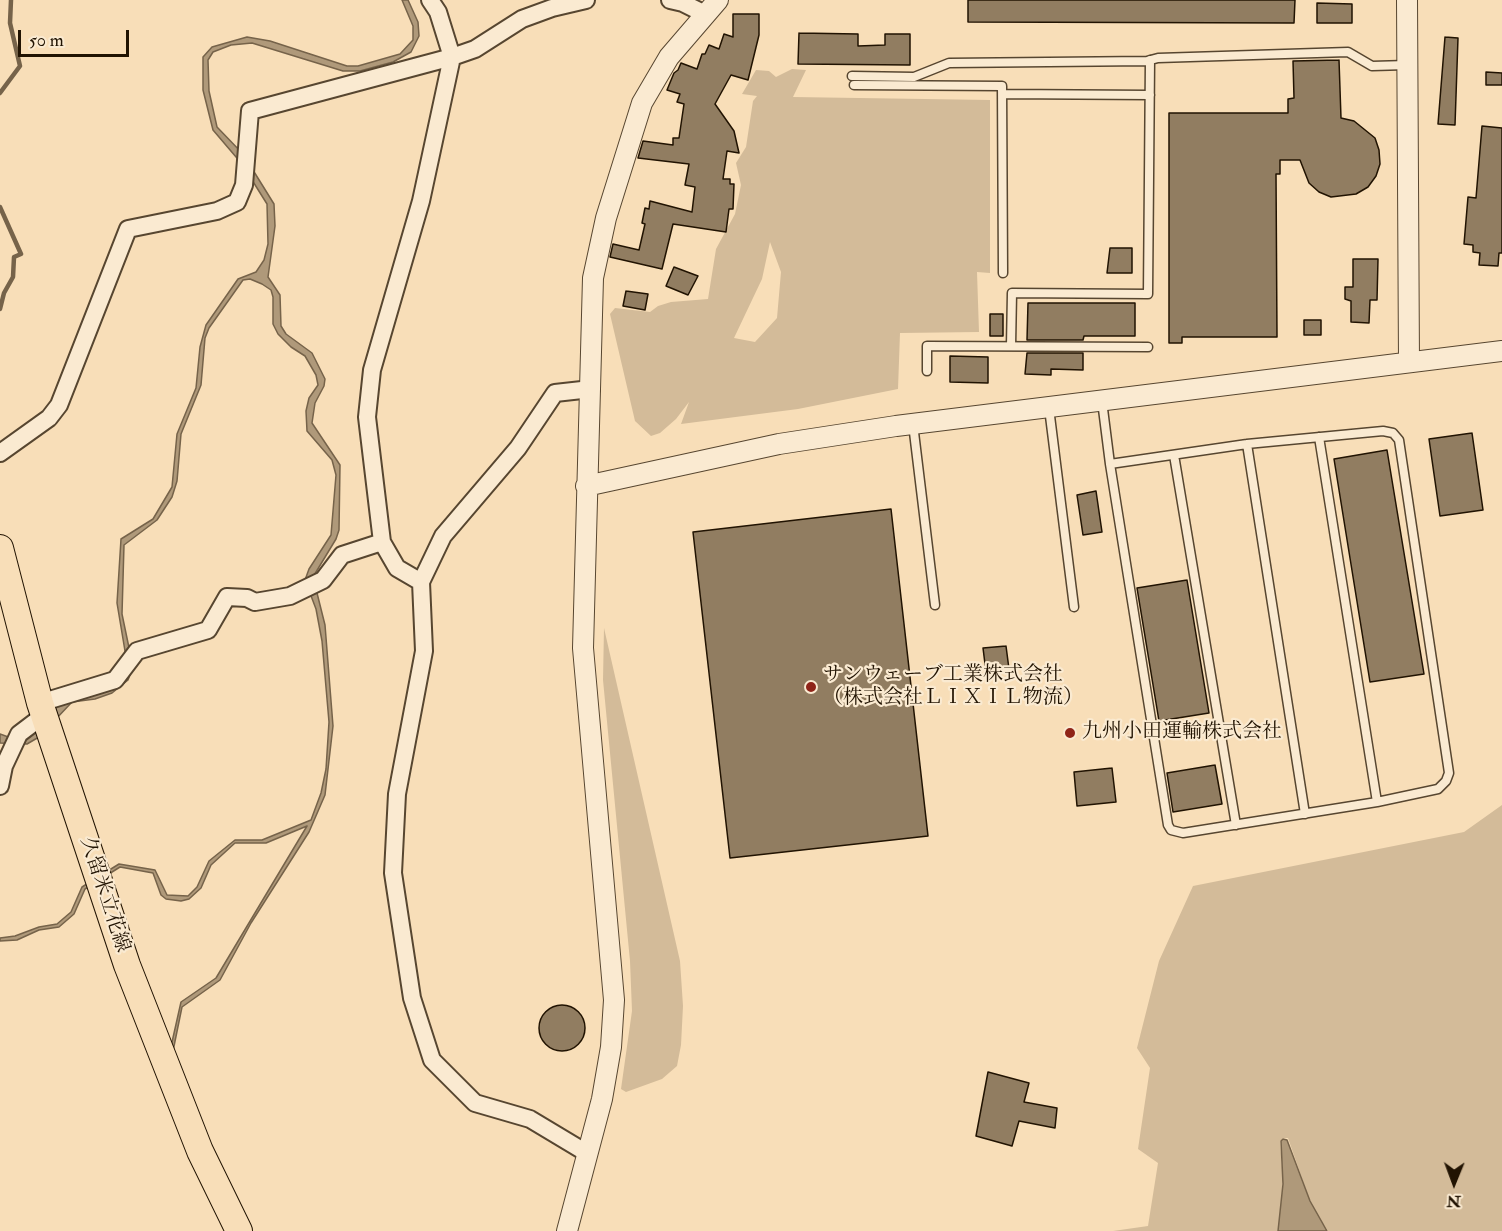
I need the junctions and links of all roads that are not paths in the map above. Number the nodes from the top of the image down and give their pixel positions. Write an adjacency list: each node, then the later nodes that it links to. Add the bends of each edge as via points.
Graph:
1 (430, 0): 6 (street, via 438,12)
2 (586, 0): 6 (street, via 522,19 475,49)
3 (670, 0): 5 (street)
4 (1407, 0): 8 (street)
5 (712, 7): 17 (street, via 669,57 642,103 606,218 593,278)
6 (452, 57): 23 (street, via 250,111 244,178 237,202 217,212 128,229 59,405 49,418); 27 (street, via 421,201 372,370 367,417)
7 (1150, 60): 8 (lane, via 1348,52 1372,66); 9 (lane, via 949,63 914,77 853,81 1002,86); 10 (lane)
8 (1407, 64): 15 (street)
9 (1003, 94): 10 (lane); 11 (lane)
10 (1150, 95): 12 (lane, via 1148,294 1012,293)
11 (1003, 273)
12 (1011, 346): 13 (lane); 16 (lane, via 927,346)
13 (1148, 347)
14 (1502, 351): 15 (street)
15 (1409, 362): 18 (street)
16 (927, 371)
17 (591, 390): 26 (street); 29 (street, via 555,393 518,448 443,536)
18 (1102, 401): 19 (street); 25 (lane)
19 (1049, 407): 20 (street); 31 (lane)
20 (913, 424): 26 (street, via 779,444); 30 (lane)
21 (1319, 437): 22 (lane); 34 (lane); 34 (lane, via 1383,431 1399,440 1449,773 1438,789)
22 (1246, 444): 24 (lane); 35 (lane)
23 (0, 453)
24 (1174, 455): 25 (lane); 36 (lane)
25 (1110, 464): 36 (lane, via 1168,825 1176,832)
26 (586, 486): 37 (street, via 583,648 615,1000 602,1099)
27 (382, 542): 29 (street, via 397,568); 32 (street, via 342,555 323,580 290,596 255,602 247,597 226,597 208,630 136,651 115,680)
28 (0, 548): 32 (main road, 久留米立花線)
29 (421, 582): 37 (street, via 424,651 397,794 393,873 412,998 432,1060 475,1104 530,1119)
30 (935, 605)
31 (1074, 607)
32 (42, 709): 33 (street, via 19,734 4,766); 38 (main road, 久留米立花線, via 127,965 200,1151)
33 (0, 786)
34 (1377, 802): 35 (lane)
35 (1305, 814): 36 (lane)
36 (1236, 825)
37 (585, 1152): 39 (street)
38 (239, 1231)
39 (567, 1231)

